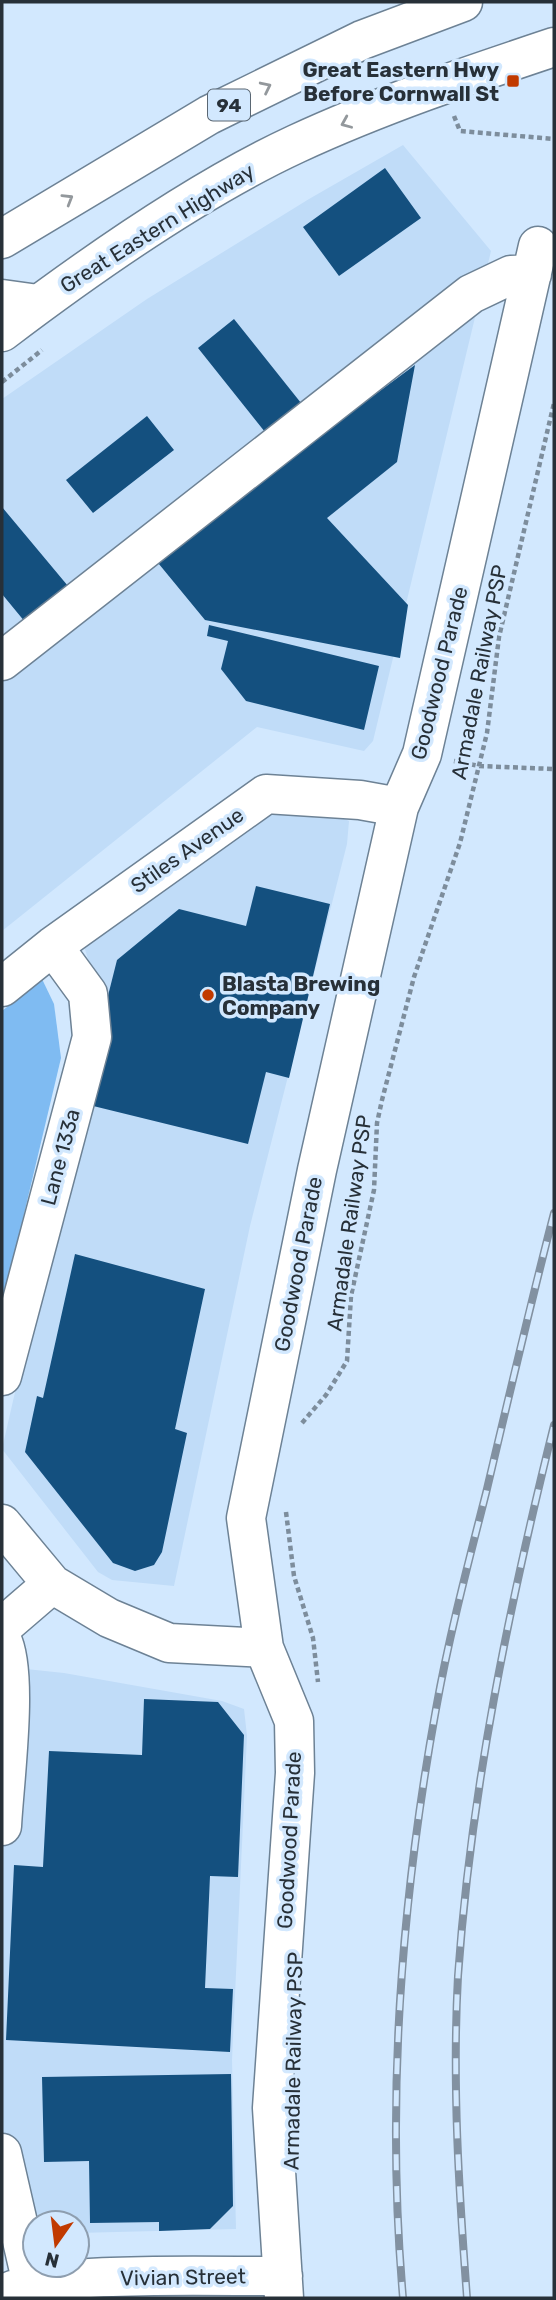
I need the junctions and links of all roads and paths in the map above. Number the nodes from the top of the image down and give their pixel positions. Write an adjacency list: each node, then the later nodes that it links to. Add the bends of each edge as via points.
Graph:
1 (463, 2): 5 (main road, 94, one-way to 1, via 209,115 362,40)
2 (554, 47): 6 (main road, Great Eastern Highway, one-way to 6, via 409,96 295,145)
3 (452, 112): 4 (path, via 460,131)
4 (554, 139)
5 (4, 235)
6 (20, 302): 7 (main road, Great Eastern Highway)
7 (2, 332)
8 (48, 345): 9 (path)
9 (2, 382)
10 (554, 403): 13 (path, Armadale Railway PSP, via 499,637)
11 (2, 661): 12 (main road, Goodwood Parade, via 471,294 535,260)
12 (422, 754): 13 (path); 15 (main road, Goodwood Parade)
13 (479, 766): 14 (path); 19 (path, Armadale Railway PSP, via 460,843 414,977 382,1100 372,1200 351,1296 347,1361)
14 (554, 769)
15 (399, 807): 16 (main road, Stiles Avenue, via 266,794); 25 (main road, Goodwood Parade, via 317,1170 246,1518)
16 (53, 946): 17 (main road, Stiles Avenue); 18 (main road, Lane 133a, via 88,994 92,1037)
17 (2, 987)
18 (2, 1376)
19 (296, 1433)
20 (285, 1505): 26 (path, via 294,1576 313,1638)
21 (2, 1524): 22 (main road)
22 (52, 1584): 23 (main road); 25 (main road, via 109,1618 169,1643)
23 (2, 1627)
24 (2, 1640): 27 (main road, via 9,1696)
25 (264, 1648): 29 (main road, Goodwood Parade, via 294,1721 295,1773 271,2108)
26 (318, 1687)
27 (2, 1826)
28 (2, 2153): 30 (main road)
29 (283, 2287): 30 (main road, Vivian Street, via 105,2278)
30 (12, 2292)

